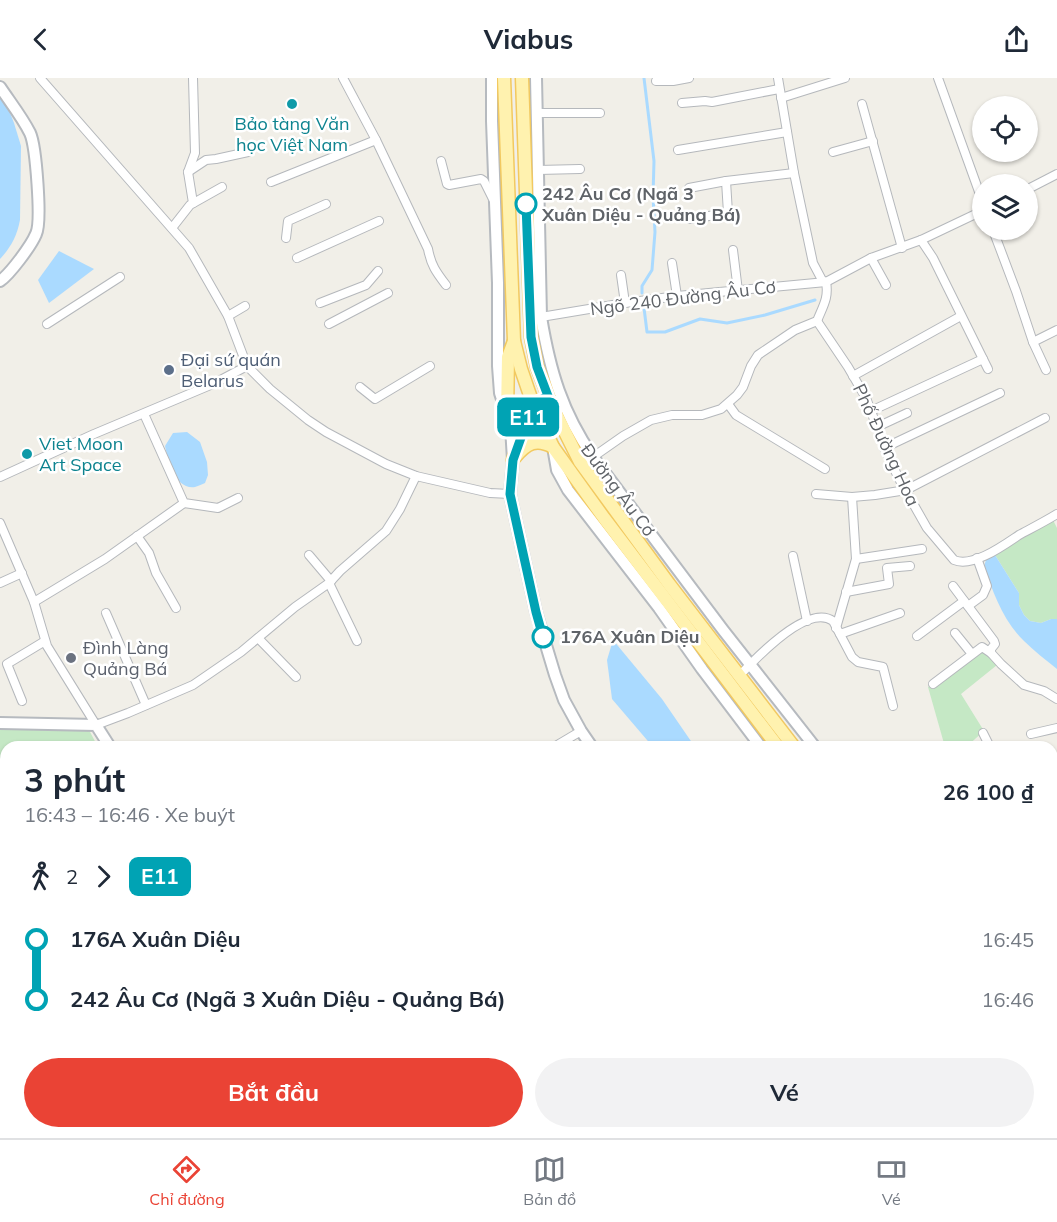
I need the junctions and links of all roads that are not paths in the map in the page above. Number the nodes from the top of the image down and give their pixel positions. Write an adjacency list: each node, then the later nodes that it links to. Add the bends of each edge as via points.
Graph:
1 (40, 78): 42 (street)
2 (193, 78): 27 (street, via 195,153)
3 (343, 78): 19 (street)
4 (536, 78): 16 (street, Đường Âu Cơ)
5 (689, 78): 11 (street)
6 (778, 78): 13 (street)
7 (844, 78): 13 (street)
8 (938, 78): 29 (street)
9 (500, 80): 10 (main road); 36 (street, via 492,121); 73 (main road, Đường Âu Cơ)
10 (522, 80): 83 (main road, Đường Âu Cơ, via 531,337)
11 (656, 81)
12 (0, 87): 54 (street, via 31,135 39,219 37,233)
13 (780, 93): 14 (street); 18 (street)
14 (682, 103)
15 (862, 104): 20 (street)
16 (537, 113): 17 (street); 26 (street, Đường Âu Cơ)
17 (600, 113)
18 (787, 132): 21 (street); 28 (street)
19 (376, 140): 32 (street); 56 (street, via 428,249 434,270)
20 (873, 141): 23 (street); 46 (street)
21 (678, 150)
22 (248, 152): 27 (street, via 206,160)
23 (832, 152)
24 (441, 161): 36 (street, via 447,184 481,179)
25 (580, 169): 26 (street)
26 (538, 170): 66 (street, Đường Âu Cơ)
27 (188, 172): 37 (street)
28 (794, 173): 31 (street); 55 (street, via 813,264)
29 (972, 174)
30 (1057, 174): 33 (street)
31 (726, 181): 35 (street); 40 (street, via 728,213)
32 (271, 183)
33 (1038, 184)
34 (222, 187): 37 (street)
35 (689, 188)
36 (495, 202): 72 (street)
37 (193, 203): 42 (street)
38 (326, 204): 43 (street, via 288,221)
39 (972, 216): 44 (street)
40 (690, 219)
41 (378, 221): 48 (street)
42 (172, 228): 64 (street, via 189,248)
43 (286, 238)
44 (921, 240): 46 (street); 65 (street)
45 (997, 240): 74 (street)
46 (902, 248): 49 (street)
47 (733, 250): 58 (street)
48 (297, 258)
49 (871, 258): 55 (street); 57 (street)
50 (672, 263): 60 (street)
51 (378, 271): 61 (street, via 366,285)
52 (621, 275): 62 (street)
53 (120, 277): 68 (street)
54 (0, 281)
55 (826, 282): 58 (street, Ngõ 240 Đường Âu Cơ); 67 (street, via 828,296)
56 (446, 285)
57 (886, 285)
58 (738, 291): 60 (street, Ngõ 240 Đường Âu Cơ)
59 (388, 292): 69 (street)
60 (677, 296): 62 (street, Ngõ 240 Đường Âu Cơ)
61 (320, 303)
62 (625, 303): 66 (street, Ngõ 240 Đường Âu Cơ)
63 (245, 306): 64 (street)
64 (228, 316): 76 (street)
65 (961, 316): 75 (street); 80 (street)
66 (541, 317): 94 (street, Đường Âu Cơ, via 555,382 578,436)
67 (817, 321): 80 (street, Phố Đường Hoa); 85 (street, via 795,330 758,356 743,387)
68 (47, 324)
69 (330, 324)
70 (1057, 330): 74 (street)
71 (487, 331): 72 (street)
72 (499, 336): 89 (street, via 500,393)
73 (514, 341): 84 (main road, Đường Âu Cơ); 89 (main road, via 508,357)
74 (1033, 342): 79 (street)
75 (982, 359): 78 (street); 86 (street)
76 (247, 366): 88 (street); 98 (street, via 326,432)
77 (430, 366): 81 (street, via 375,399)
78 (988, 369)
79 (1046, 370)
80 (853, 376): 86 (street, Phố Đường Hoa)
81 (360, 387)
82 (1000, 393): 93 (street)
83 (548, 396): 84 (main road); 96 (main road, Đường Âu Cơ)
84 (533, 404): 89 (main road); 92 (main road, Đường Âu Cơ); 95 (main road)
85 (728, 404): 94 (street, via 711,413 651,420); 97 (street, via 736,415)
86 (871, 411): 91 (street, Phố Đường Hoa)
87 (907, 413): 91 (street)
88 (144, 414): 99 (street); 105 (street)
89 (507, 414): 95 (street)
90 (1045, 418): 100 (street)
91 (877, 427): 93 (street, Phố Đường Hoa)
92 (553, 447): 95 (main road, via 541,442 528,445); 125 (main road, Đường Âu Cơ, via 604,518); 152 (street, Đường Âu Cơ, via 557,470 568,490)
93 (884, 448): 100 (street, Phố Đường Hoa)
94 (593, 457): 96 (street); 135 (street, Đường Âu Cơ)
95 (513, 460): 101 (street)
96 (580, 462): 125 (main road, Đường Âu Cơ)
97 (825, 469)
98 (416, 476): 101 (street); 116 (street, via 386,531)
99 (0, 477)
100 (906, 490): 103 (street); 112 (street, Phố Đường Hoa, via 927,528 954,560)
101 (510, 494): 146 (street, via 541,631 564,700)
102 (816, 494): 103 (street)
103 (852, 497): 113 (street)
104 (238, 498): 105 (street, via 218,508)
105 (183, 503): 108 (street)
106 (1057, 514): 112 (street)
107 (0, 523): 115 (street)
108 (137, 536): 120 (street); 122 (street)
109 (922, 549): 113 (street)
110 (309, 555): 116 (street)
111 (793, 556): 126 (street)
112 (977, 558): 121 (street, via 987,586 983,595)
113 (856, 559): 119 (street)
114 (910, 566): 119 (street, via 887,568 889,584)
115 (22, 573): 117 (street); 120 (street)
116 (330, 582): 130 (street); 132 (street)
117 (0, 583)
118 (953, 586): 121 (street)
119 (846, 592): 127 (street)
120 (34, 602): 131 (street)
121 (966, 603): 129 (street); 134 (street, via 994,641)
122 (176, 608)
123 (900, 613): 127 (street)
124 (106, 614): 141 (street)
125 (685, 616): 136 (main road, Đường Âu Cơ); 153 (main road, Đường Âu Cơ)
126 (807, 621): 127 (street, via 828,618); 135 (street, via 789,631)
127 (838, 631): 142 (street, via 858,662 883,667)
128 (955, 633): 133 (street)
129 (917, 636)
130 (258, 638): 137 (street); 141 (street, via 207,671 193,685)
131 (45, 641): 140 (street, via 7,664); 144 (street)
132 (357, 641)
133 (972, 654): 134 (street, via 982,647); 138 (street)
134 (991, 654): 139 (street, via 1024,685)
135 (750, 665): 136 (street); 155 (street, Đường Âu Cơ)
136 (740, 675): 154 (main road, Đường Âu Cơ)
137 (296, 677)
138 (933, 684)
139 (1057, 699)
140 (22, 701)
141 (146, 705): 144 (street)
142 (893, 706)
143 (0, 723): 144 (street)
144 (96, 725): 149 (street)
145 (1057, 728): 148 (street)
146 (581, 731): 150 (street); 151 (street)
147 (983, 733): 156 (street)
148 (1030, 734)
149 (106, 741)
150 (564, 741)
151 (588, 741)
152 (756, 741)
153 (774, 741)
154 (790, 741)
155 (810, 741)
156 (987, 741)

